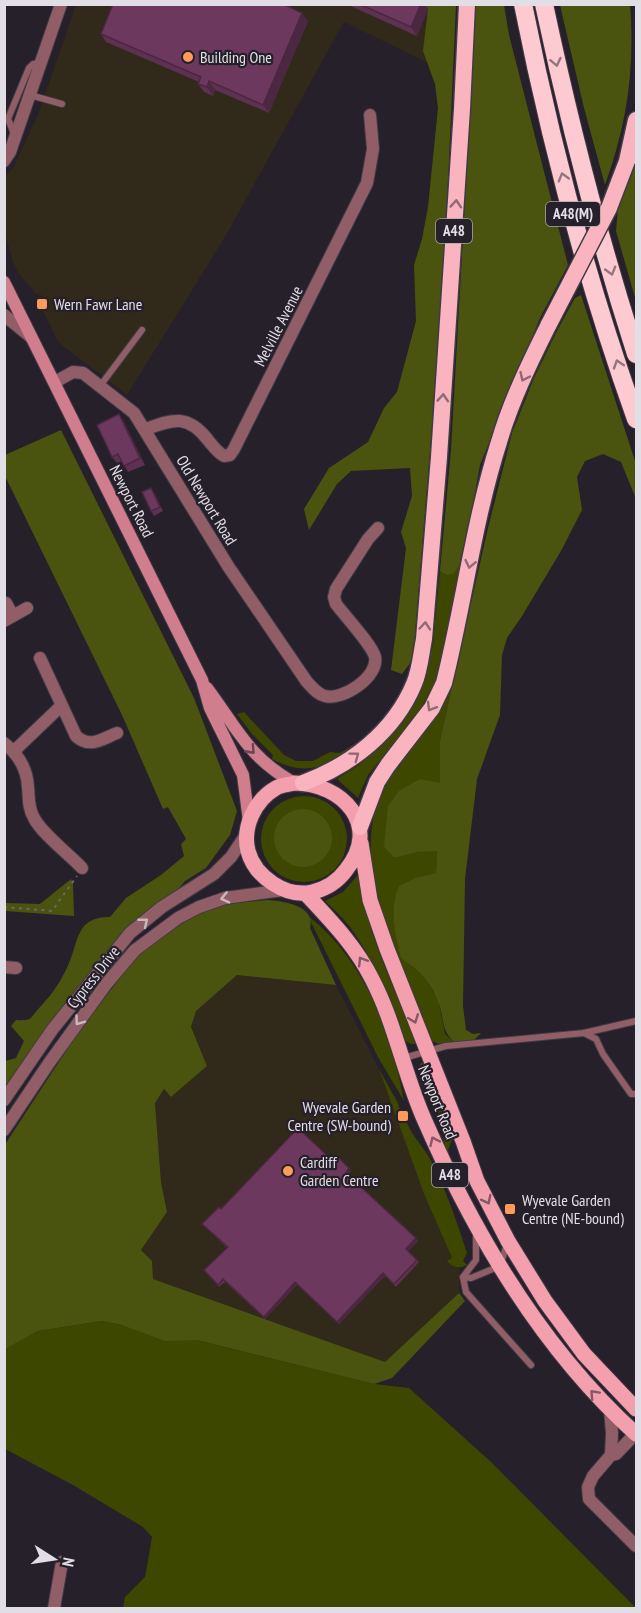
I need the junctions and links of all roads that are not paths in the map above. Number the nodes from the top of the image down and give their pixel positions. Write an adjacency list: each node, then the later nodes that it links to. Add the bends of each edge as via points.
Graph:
1 (61, 4): 5 (street)
2 (467, 4): 30 (highway, A48, one-way to 2, via 342,766 381,733 407,698 419,666 439,457)
3 (523, 4): 19 (highway, A48(M), one-way to 3, via 592,281 540,92)
4 (544, 4): 16 (highway, A48(M), one-way to 16, via 588,189)
5 (41, 62): 6 (street); 10 (lane, via 29,68 8,119)
6 (30, 94): 7 (lane); 10 (street)
7 (62, 104)
8 (370, 115): 20 (street, Melville Avenue, via 373,149 367,183 230,455 218,453 201,430 184,421 164,422)
9 (636, 120): 32 (highway, one-way to 32, bridge, via 627,161 609,208 519,387 498,444 444,683 432,708 377,782)
10 (15, 136): 11 (street)
11 (4, 161)
12 (4, 282): 15 (main road, Newport Road)
13 (4, 315): 15 (street, Newport Road)
14 (141, 330): 18 (lane)
15 (32, 337): 17 (main road, Newport Road)
16 (636, 354)
17 (55, 382): 18 (street, Old Newport Road, via 78,371); 26 (main road, Newport Road)
18 (100, 386): 20 (street, Old Newport Road, via 128,407)
19 (636, 419)
20 (146, 429): 21 (street, Old Newport Road, via 233,574 307,682 316,692 334,698 372,675 375,667 375,656 334,597)
21 (378, 528)
22 (6, 603): 24 (street)
23 (27, 608): 24 (street)
24 (9, 619)
25 (40, 658): 27 (street)
26 (201, 680): 30 (main road, Newport Road, one-way to 30, via 252,752 269,767); 31 (main road, Newport Road, via 210,708 243,775)
27 (61, 706): 28 (street, via 82,741 92,743); 29 (street)
28 (117, 733)
29 (9, 747): 33 (street, via 25,773 35,822)
30 (299, 783): 31 (main road, via 278,787 265,796); 32 (main road, via 346,801 356,814)
31 (248, 827): 34 (main road, via 248,851 253,860 266,878); 41 (street, Cypress Drive, one-way to 31, via 52,1030 130,933 217,871 231,857)
32 (361, 835): 35 (main road, via 356,857 340,878 324,888); 38 (main road, Newport Road / A48, one-way to 38, via 370,900)
33 (82, 868)
34 (283, 890): 35 (main road); 42 (street, Cypress Drive, one-way to 42, via 225,898 199,907 135,950 49,1062)
35 (304, 893): 39 (main road, Newport Road / A48, one-way to 35, via 377,989 360,958 332,920)
36 (636, 1021): 37 (lane)
37 (584, 1032): 38 (lane); 40 (lane, via 596,1039 631,1094)
38 (426, 1050): 39 (lane); 44 (main road, Newport Road / A48, one-way to 44, via 477,1181)
39 (401, 1059): 43 (main road, Newport Road / A48, one-way to 39, via 424,1120)
40 (636, 1094)
41 (4, 1100)
42 (4, 1130)
43 (474, 1222): 45 (main road, Newport Road / A48); 46 (lane, via 476,1260)
44 (508, 1241): 45 (lane); 48 (main road, Newport Road / A48, via 584,1354)
45 (500, 1266): 46 (lane, via 471,1278); 49 (main road, Newport Road / A48, one-way to 45, via 570,1366)
46 (463, 1277): 47 (lane, via 466,1292)
47 (531, 1365)
48 (636, 1409)
49 (610, 1410): 50 (main road, Newport Road / A48); 51 (street)
50 (636, 1433): 51 (street)
51 (611, 1455): 52 (street, via 593,1476 588,1487 589,1499)
52 (636, 1546)
53 (62, 1562): 54 (street)
54 (54, 1608)

